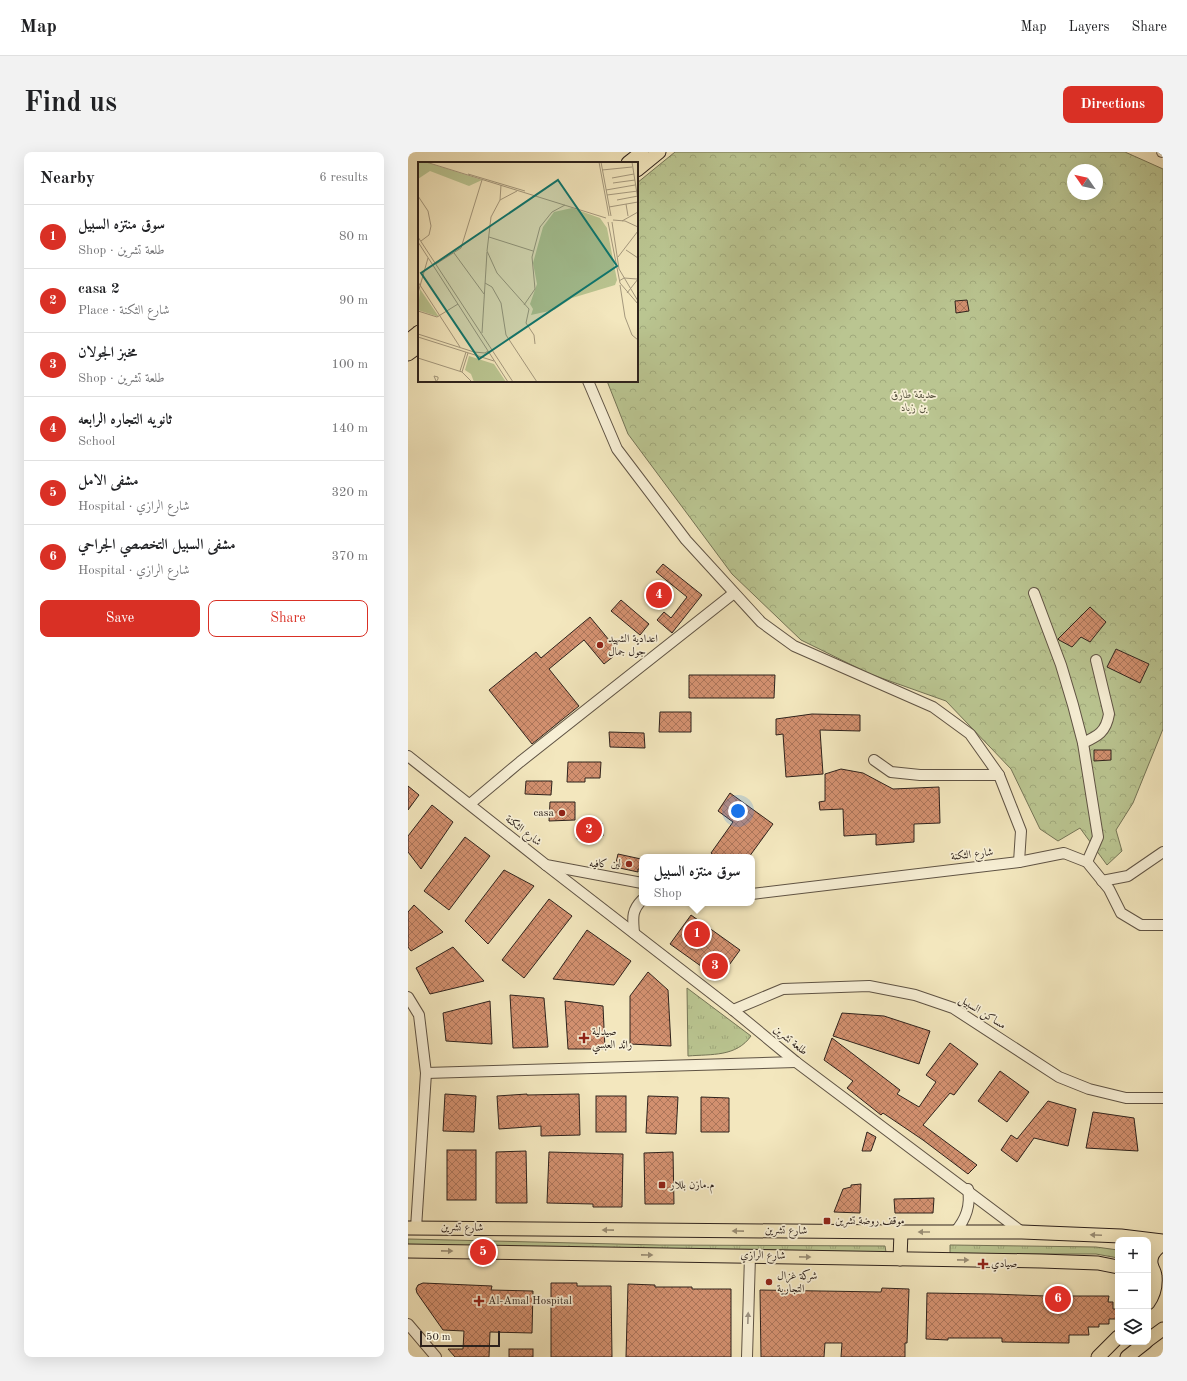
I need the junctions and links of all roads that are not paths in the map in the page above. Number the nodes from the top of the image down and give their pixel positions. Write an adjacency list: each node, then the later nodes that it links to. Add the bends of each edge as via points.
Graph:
1 (642, 152): 3 (main road)
2 (659, 152): 4 (main road)
3 (629, 162)
4 (638, 169)
5 (418, 333): 6 (main road)
6 (408, 341)
7 (418, 347): 8 (main road)
8 (408, 354)
9 (588, 382): 10 (street, via 617,449 686,540)
10 (734, 593): 16 (street, via 761,622 794,646 933,707 970,734); 17 (street)
11 (1034, 593): 13 (street, via 1061,665)
12 (1096, 660): 13 (street, via 1109,714 1108,720 1098,736)
13 (1082, 743): 20 (street, via 1098,837)
14 (408, 756): 17 (street, شارع الثكنة)
15 (874, 760): 16 (street, via 891,772)
16 (999, 776): 19 (street, via 1021,831)
17 (470, 804): 21 (street, شارع الثكنة)
18 (1163, 852): 22 (street, via 1128,876)
19 (1019, 862): 20 (street, شارع الثكنة, via 1064,853); 24 (street, شارع الثكنة)
20 (1087, 862): 22 (street)
21 (546, 865): 23 (street, شارع الثكنة); 27 (street, طلعة تشرين)
22 (1102, 881): 26 (street, via 1121,913 1141,925)
23 (639, 882)
24 (755, 894)
25 (639, 903): 27 (street, via 632,916)
26 (1163, 925)
27 (634, 933): 29 (street, طلعة تشرين)
28 (408, 997): 31 (street, via 419,1015)
29 (733, 1010): 30 (street, طلعة تشرين); 32 (street, مساكن السبيل, via 783,989 869,986 916,995 953,1008 1059,1077 1089,1089 1126,1098)
30 (796, 1062): 31 (street); 33 (street, طلعة تشرين)
31 (426, 1073): 34 (street)
32 (1163, 1098)
33 (968, 1189): 36 (street, via 968,1209); 37 (street, طلعة تشرين)
34 (412, 1228): 35 (main road, شارع تشرين, one-way to 34)
35 (901, 1232): 36 (main road, شارع تشرين, one-way to 35); 41 (main road)
36 (955, 1232): 37 (main road, شارع تشرين)
37 (1022, 1232): 38 (main road, شارع تشرين, one-way to 37, via 1121,1236)
38 (1163, 1242): 43 (main road, via 1151,1257 1151,1266)
39 (408, 1251): 40 (main road, شارع الرازي, one-way to 40)
40 (750, 1256): 41 (main road, شارع الرازي, one-way to 41); 51 (street, one-way to 40)
41 (900, 1259): 42 (main road, شارع الرازي, one-way to 42, via 1041,1261 1098,1263)
42 (1115, 1266)
43 (1155, 1274): 44 (main road)
44 (1155, 1298)
45 (408, 1324): 50 (street)
46 (1163, 1329): 47 (main road)
47 (1151, 1338)
48 (1115, 1340): 52 (main road)
49 (1142, 1345): 53 (main road)
50 (436, 1357)
51 (747, 1357)
52 (1098, 1357)
53 (1127, 1357)

